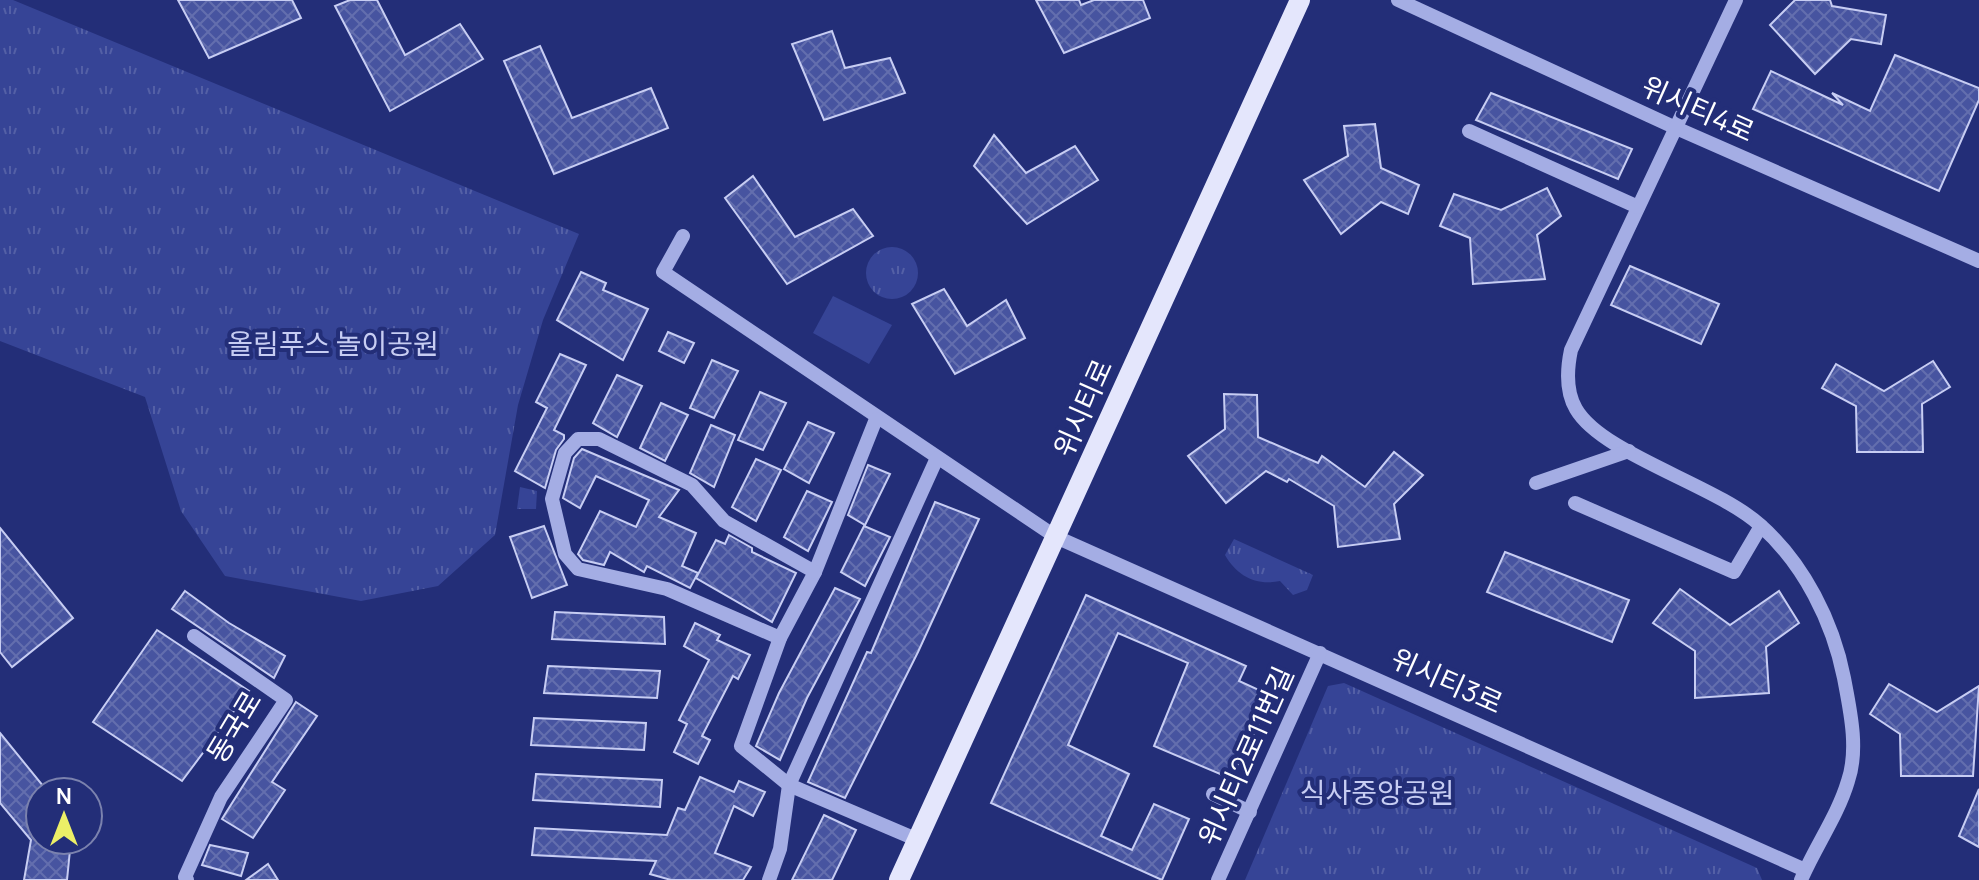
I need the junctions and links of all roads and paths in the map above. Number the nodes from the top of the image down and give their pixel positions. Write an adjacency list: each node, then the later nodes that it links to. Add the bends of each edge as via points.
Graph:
1 (1300, 0): 15 (main road, 위시티로)
2 (1398, 0): 4 (street, 위시티4로)
3 (1736, 0): 4 (street)
4 (1676, 128): 6 (street); 8 (street, 위시티4로)
5 (1469, 131): 6 (street)
6 (1638, 207): 10 (street, via 1568,365 1576,410 1599,435)
7 (683, 236): 9 (street, 위시티3로, via 663,272)
8 (1979, 261)
9 (876, 419): 11 (street, 위시티3로); 16 (street)
10 (1629, 451): 12 (street); 14 (street, via 1726,501)
11 (937, 458): 15 (street, 위시티3로); 20 (street)
12 (1536, 483)
13 (1575, 503): 14 (street, via 1734,572)
14 (1761, 526): 24 (street, via 1816,598 1838,646 1851,713 1849,780)
15 (1056, 537): 19 (street, 위시티3로); 23 (main road, 위시티로)
16 (815, 572): 18 (street); 18 (street, via 724,521 692,485 599,439 578,439 565,453 552,499 565,554 578,569 667,589)
17 (194, 636): 25 (street, 동국로, via 286,700 221,797)
18 (780, 638): 20 (street, via 741,746)
19 (1320, 653): 22 (street, 위시티2로11번길); 24 (street, 위시티3로)
20 (789, 785): 23 (street); 26 (street, via 780,849)
21 (1213, 794): 22 (street)
22 (1250, 812): 28 (street, 위시티2로11번길)
23 (918, 840): 27 (main road, 위시티로)
24 (1803, 875)
25 (187, 880)
26 (769, 880)
27 (899, 880)
28 (1218, 880)

